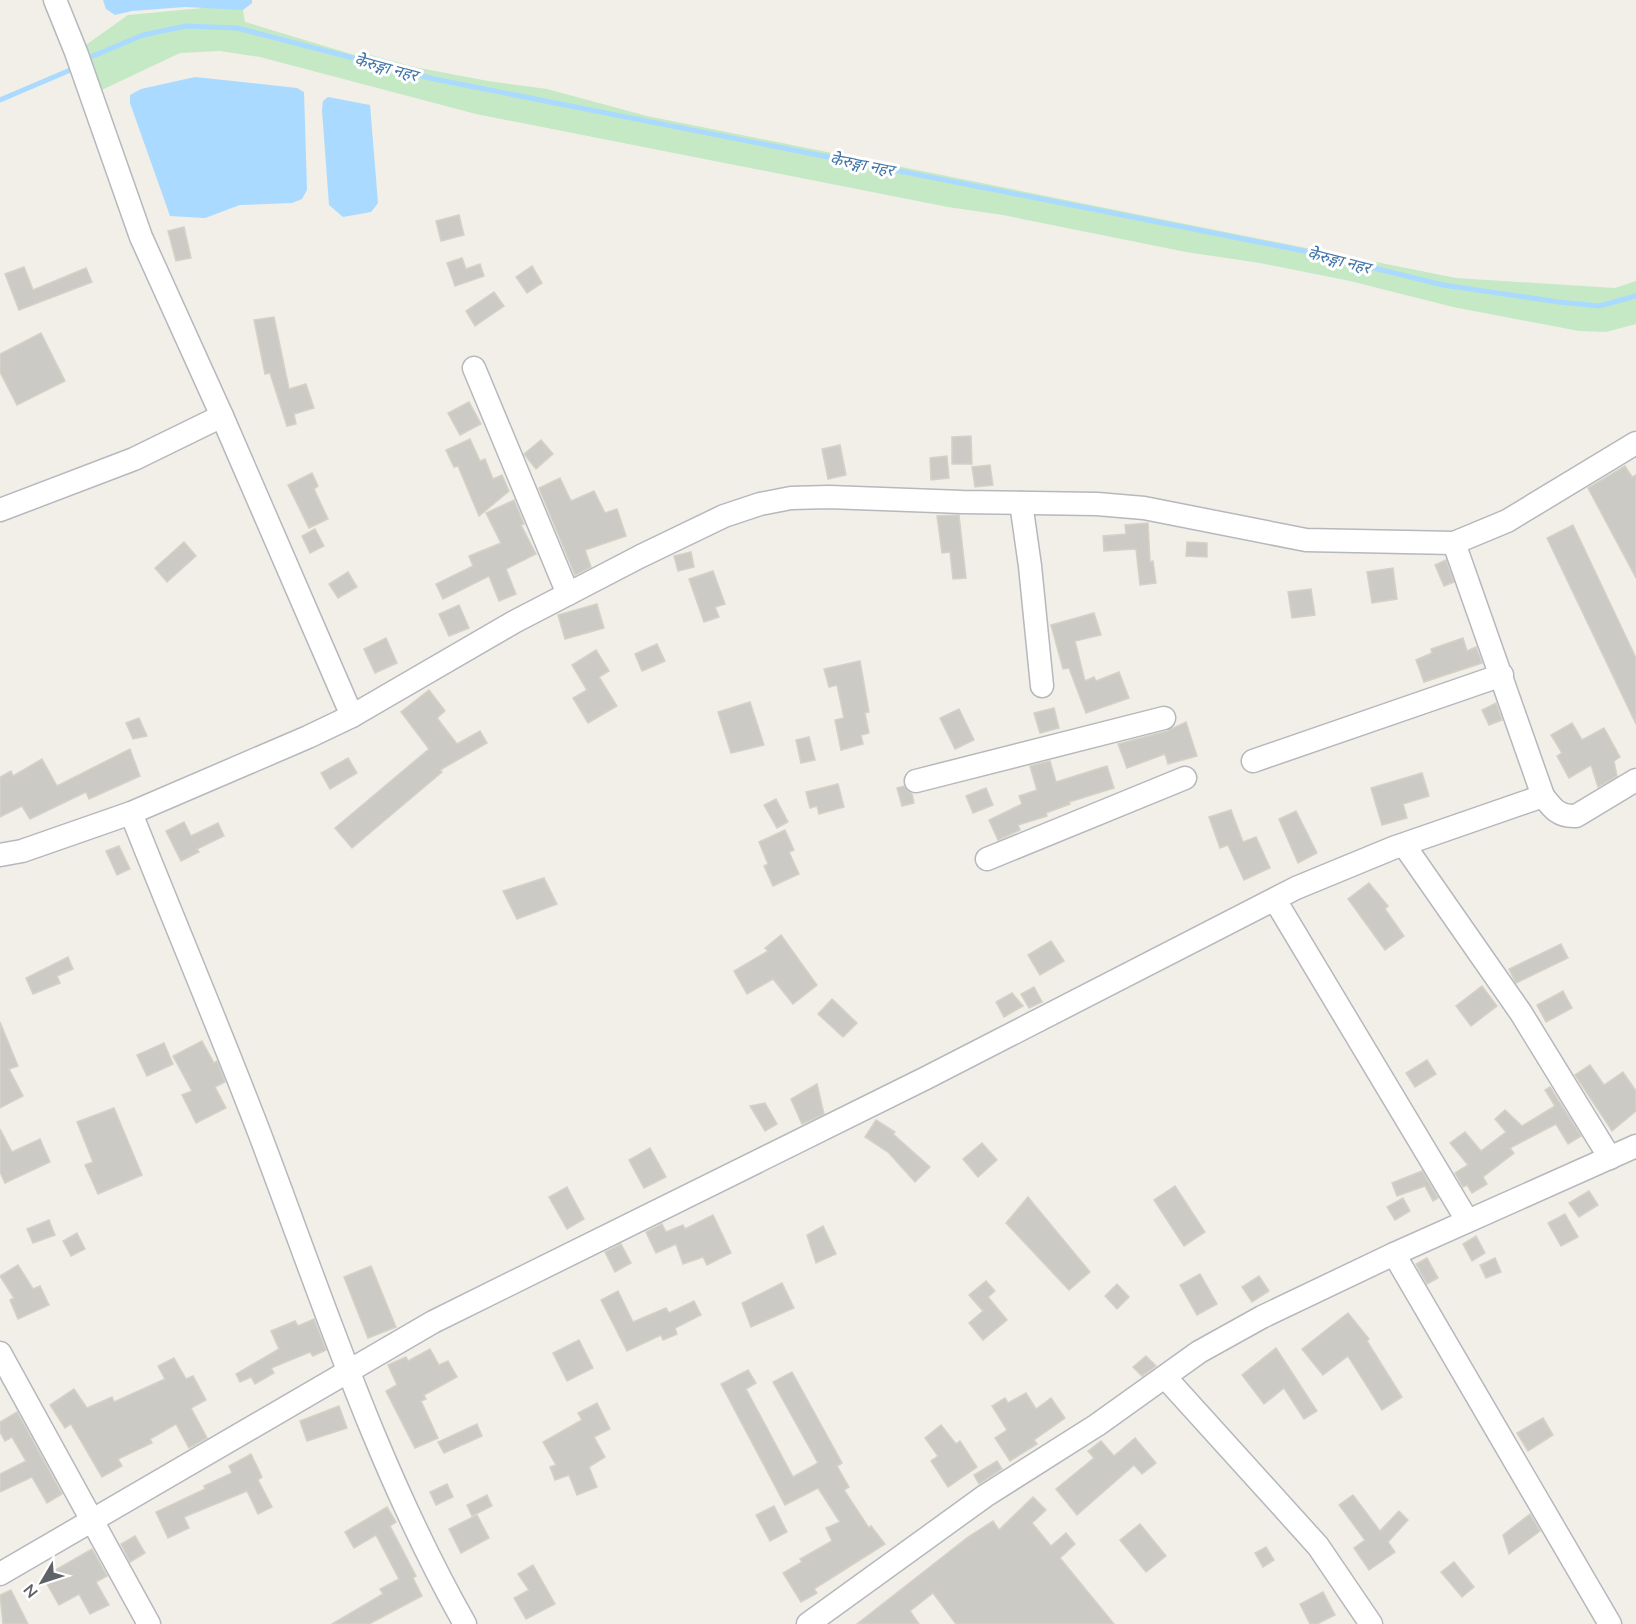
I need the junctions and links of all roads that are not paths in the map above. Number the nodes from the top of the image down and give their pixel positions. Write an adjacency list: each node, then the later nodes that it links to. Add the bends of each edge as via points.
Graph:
1 (55, 0): 3 (street, via 141,237)
2 (474, 368): 8 (street)
3 (222, 416): 6 (street, via 135,459); 11 (street)
4 (1636, 443): 7 (street, via 1507,521)
5 (1021, 503): 7 (street, via 1144,508 1306,540); 8 (street, via 829,497 760,504 724,516); 10 (street)
6 (0, 510)
7 (1454, 543): 9 (street)
8 (568, 594): 11 (street)
9 (1502, 675): 13 (street); 17 (street)
10 (1042, 686)
11 (352, 716): 18 (street)
12 (1164, 718): 16 (street)
13 (1253, 761)
14 (1185, 778): 21 (street)
15 (1636, 780): 17 (street, via 1576,816 1556,812)
16 (916, 781)
17 (1543, 796): 19 (street)
18 (131, 813): 20 (street); 28 (street, via 259,1131)
19 (1404, 845): 22 (street); 24 (street, via 1521,1013)
20 (0, 855)
21 (987, 859)
22 (1275, 900): 25 (street); 28 (street, via 817,1133 433,1322)
23 (1636, 1146): 24 (street)
24 (1610, 1158): 25 (street)
25 (1467, 1220): 26 (street)
26 (1394, 1254): 29 (street, via 1262,1317 1198,1352); 36 (street)
27 (0, 1354): 30 (street)
28 (349, 1371): 30 (street); 33 (street, via 429,1560)
29 (1165, 1377): 34 (street, via 985,1496); 35 (street, via 1318,1546)
30 (93, 1520): 31 (street); 32 (street)
31 (0, 1574)
32 (149, 1624)
33 (465, 1624)
34 (808, 1624)
35 (1371, 1624)
36 (1610, 1624)

